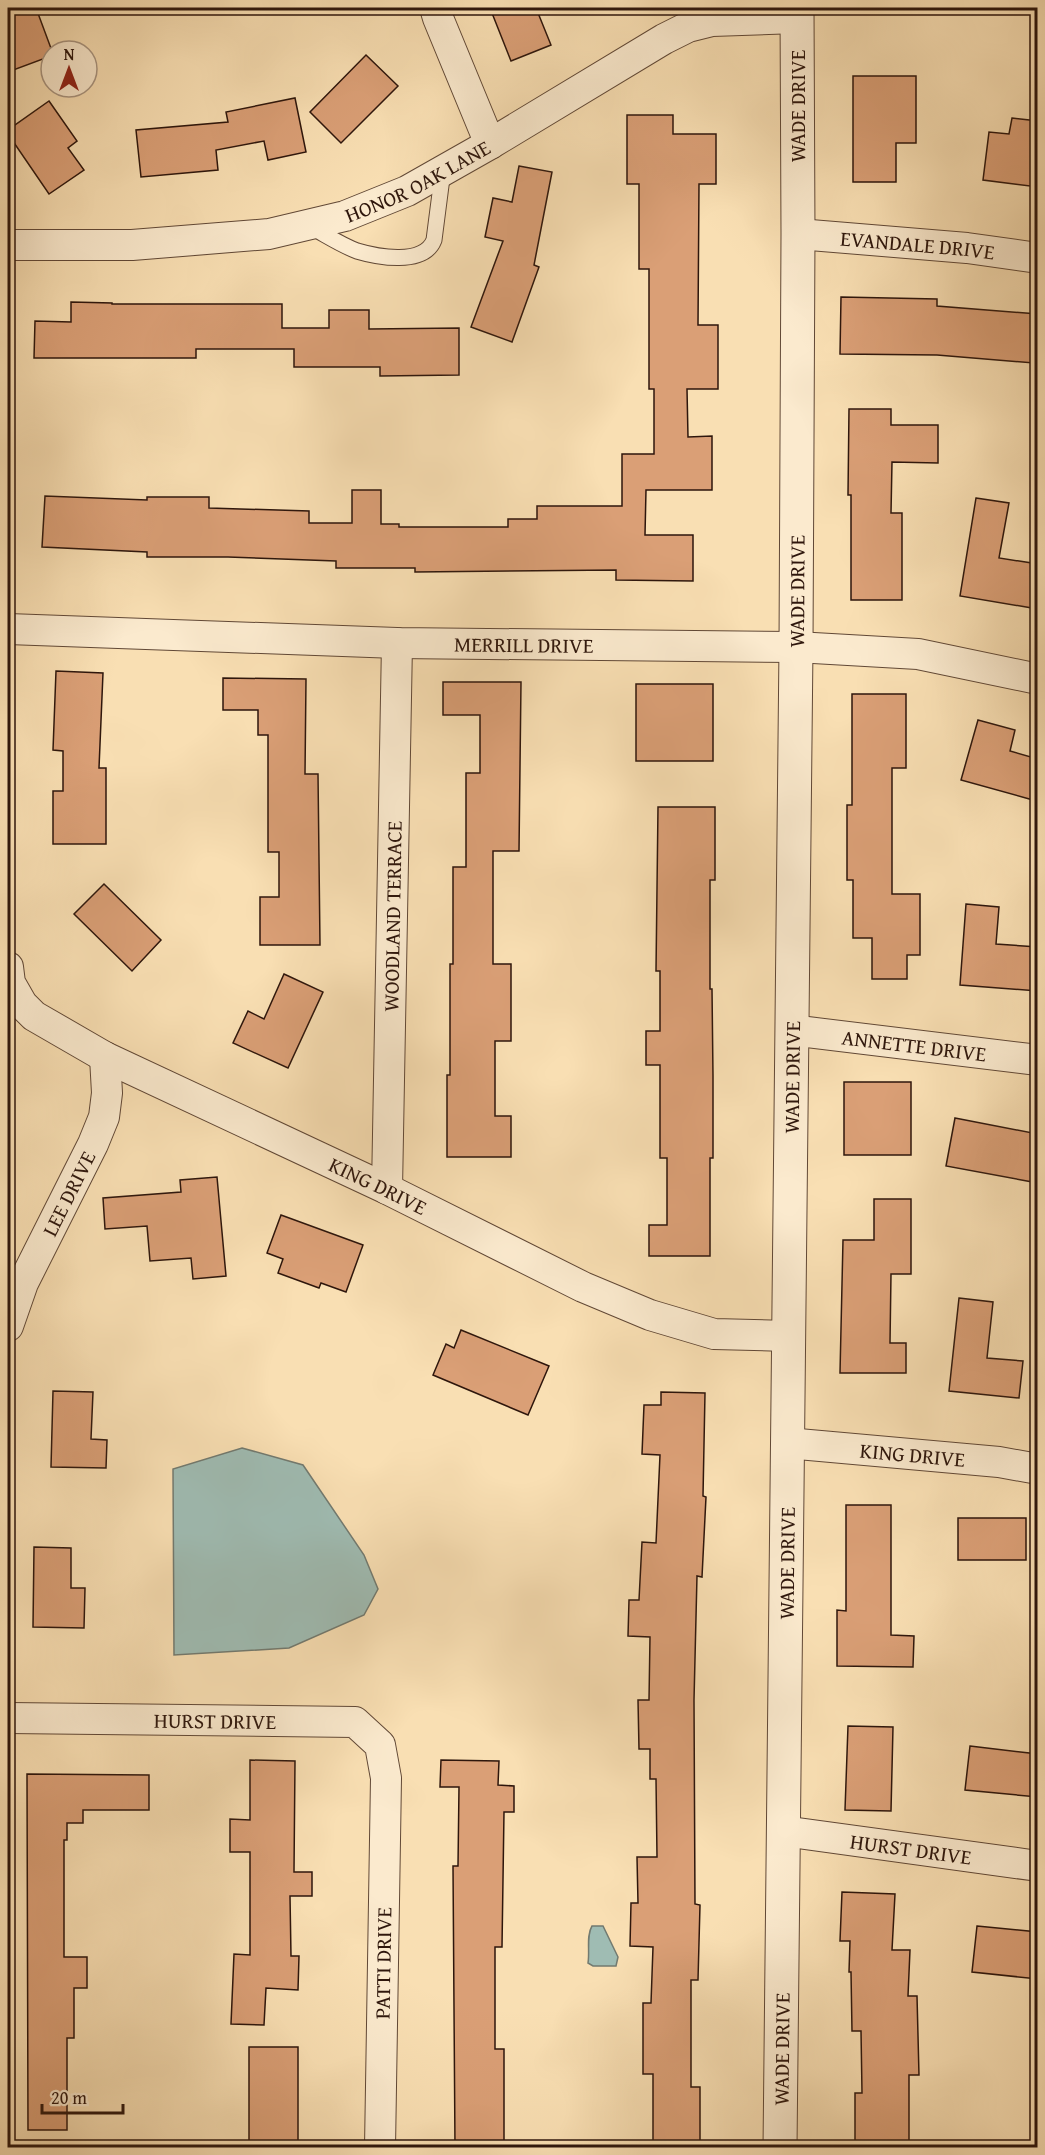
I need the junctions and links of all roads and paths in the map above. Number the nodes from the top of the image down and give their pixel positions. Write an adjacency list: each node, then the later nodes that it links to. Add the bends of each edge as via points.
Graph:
1 (435, 8): 3 (street)
2 (797, 13): 3 (street, HONOR OAK LANE, via 688,27); 6 (street, WADE DRIVE)
3 (490, 144): 4 (street, HONOR OAK LANE)
4 (443, 170): 5 (street, HONOR OAK LANE, via 345,216); 5 (lane, via 434,240 422,254 376,256 355,250)
5 (307, 225): 7 (street, HONOR OAK LANE, via 269,234 132,245)
6 (798, 234): 8 (street, EVANDALE DRIVE); 11 (street, WADE DRIVE)
7 (8, 245)
8 (1038, 258)
9 (8, 629): 10 (street, MERRILL DRIVE)
10 (397, 643): 11 (street, MERRILL DRIVE); 17 (street, WOODLAND TERRACE)
11 (796, 647): 12 (street, MERRILL DRIVE, via 918,654); 14 (street, WADE DRIVE)
12 (1038, 679)
13 (8, 968): 15 (street, KING DRIVE, via 10,983 21,1004 34,1016)
14 (791, 1029): 16 (street, ANNETTE DRIVE); 19 (street, WADE DRIVE)
15 (105, 1058): 17 (street, KING DRIVE); 18 (street, LEE DRIVE, via 104,1117 23,1283)
16 (1038, 1060)
17 (387, 1189): 19 (street, KING DRIVE, via 584,1287 650,1315 714,1334)
18 (8, 1326)
19 (788, 1336): 20 (street, WADE DRIVE)
20 (787, 1443): 21 (street, KING DRIVE); 24 (street, WADE DRIVE)
21 (1038, 1469)
22 (8, 1718): 23 (street, HURST DRIVE, via 355,1722 380,1745)
23 (386, 1778): 26 (street, PATTI DRIVE)
24 (783, 1831): 25 (street, HURST DRIVE); 27 (street, WADE DRIVE)
25 (1038, 1866)
26 (380, 2148)
27 (780, 2148)

